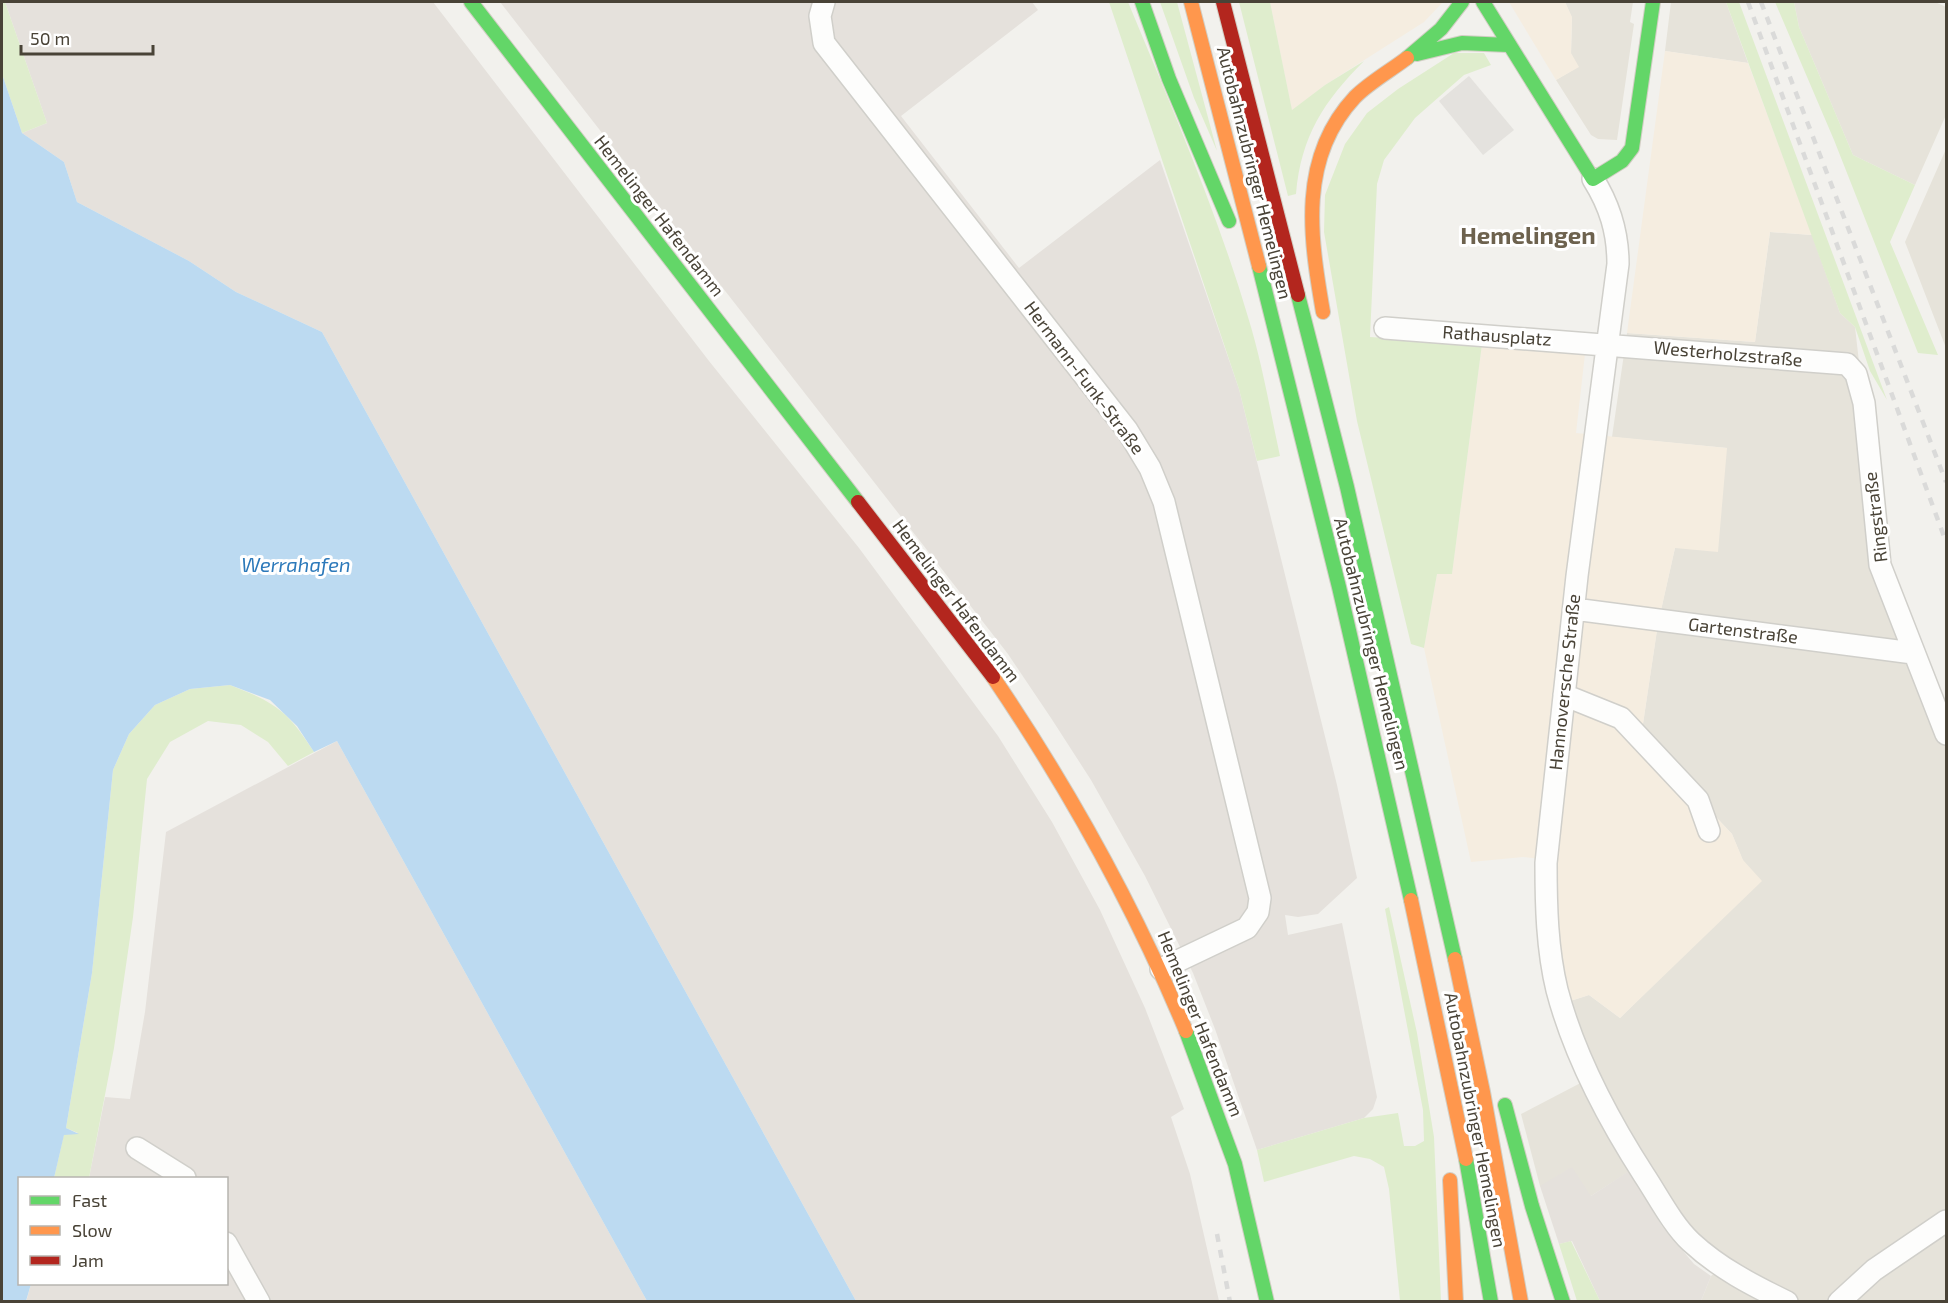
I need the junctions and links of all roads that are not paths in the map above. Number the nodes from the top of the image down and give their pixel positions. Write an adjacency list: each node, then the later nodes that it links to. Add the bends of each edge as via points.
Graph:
1 (471, 2): 27 (main road, Hemelinger Hafendamm, via 987,668 1088,823)
2 (824, 2): 27 (street, Hermann-Funk-Straße, via 820,16 824,43 1127,430 1150,468 1164,502 1260,898 1258,912 1246,928)
3 (1142, 2): 12 (main road, via 1169,79 1225,206)
4 (1191, 2): 16 (main road, Autobahnzubringer Hemelingen)
5 (1223, 2): 20 (main road, Autobahnzubringer Hemelingen)
6 (1462, 2): 10 (main road, via 1448,24)
7 (1483, 2): 9 (main road)
8 (1653, 2): 11 (main road, via 1632,148 1622,161)
9 (1508, 45): 10 (main road, via 1462,43); 11 (main road)
10 (1413, 55): 14 (main road, via 1358,94 1328,133 1315,168 1310,217)
11 (1593, 179): 17 (street, Hannoversche Straße, via 1618,241)
12 (1234, 238)
13 (1251, 292): 16 (main road)
14 (1324, 321)
15 (1386, 328): 17 (street, Rathausplatz)
16 (1279, 344): 29 (main road, Autobahnzubringer Hemelingen, via 1380,753)
17 (1608, 344): 18 (street, Westerholzstraße); 21 (street, Hannoversche Straße)
18 (1847, 364): 22 (street, Ringstraße, via 1856,374 1864,403 1880,565)
19 (1352, 442): 20 (main road)
20 (1347, 487): 26 (main road, Autobahnzubringer Hemelingen)
21 (1574, 609): 22 (street, Gartenstraße); 23 (street, Hannoversche Straße)
22 (1913, 653): 24 (street, Ringstraße)
23 (1564, 695): 25 (street, via 1621,718 1698,800); 43 (street, Hannoversche Straße, via 1546,863 1546,907 1557,990 1574,1039 1633,1158 1689,1240 1721,1267)
24 (1947, 734)
25 (1709, 831)
26 (1456, 958): 28 (main road); 41 (main road, Autobahnzubringer Hemelingen)
27 (1161, 969): 38 (main road, Hemelinger Hafendamm, via 1209,1087 1240,1181)
28 (1476, 979)
29 (1443, 1048): 30 (main road); 40 (main road, Autobahnzubringer Hemelingen)
30 (1437, 1092)
31 (1502, 1092): 42 (main road)
32 (137, 1148): 34 (street)
33 (1448, 1167): 39 (main road)
34 (182, 1177)
35 (1947, 1221): 44 (street, via 1874,1270)
36 (228, 1247): 37 (street)
37 (259, 1302)
38 (1268, 1302)
39 (1456, 1302)
40 (1491, 1302)
41 (1521, 1302)
42 (1563, 1302)
43 (1787, 1302)
44 (1839, 1302)

